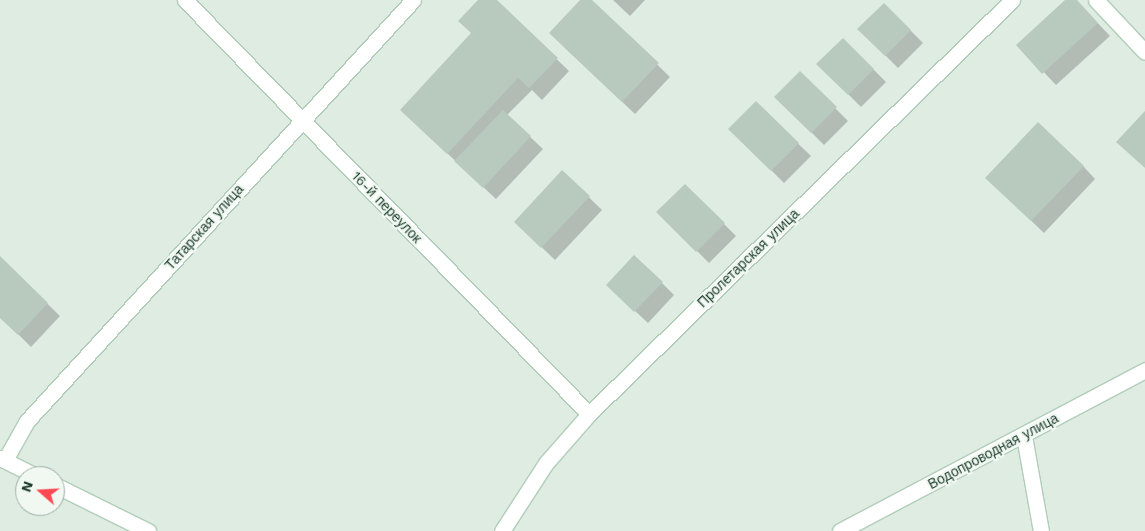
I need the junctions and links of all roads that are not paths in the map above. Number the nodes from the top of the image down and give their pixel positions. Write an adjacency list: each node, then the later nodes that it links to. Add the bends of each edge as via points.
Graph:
1 (185, 0): 6 (street, 16-й переулок)
2 (413, 0): 6 (street, Татарская улица)
3 (1012, 0): 8 (street, Пролетарская улица)
4 (1096, 0): 5 (street)
5 (1145, 52)
6 (302, 119): 8 (street, 16-й переулок); 10 (street, Татарская улица, via 27,421)
7 (1145, 370): 9 (street, Водопроводная улица)
8 (589, 414): 14 (street, Пролетарская улица, via 546,463)
9 (1024, 436): 15 (street, Водопроводная улица); 16 (street)
10 (2, 459): 11 (street)
11 (16, 466)
12 (65, 490): 13 (street)
13 (148, 531)
14 (502, 531)
15 (840, 531)
16 (1041, 531)

